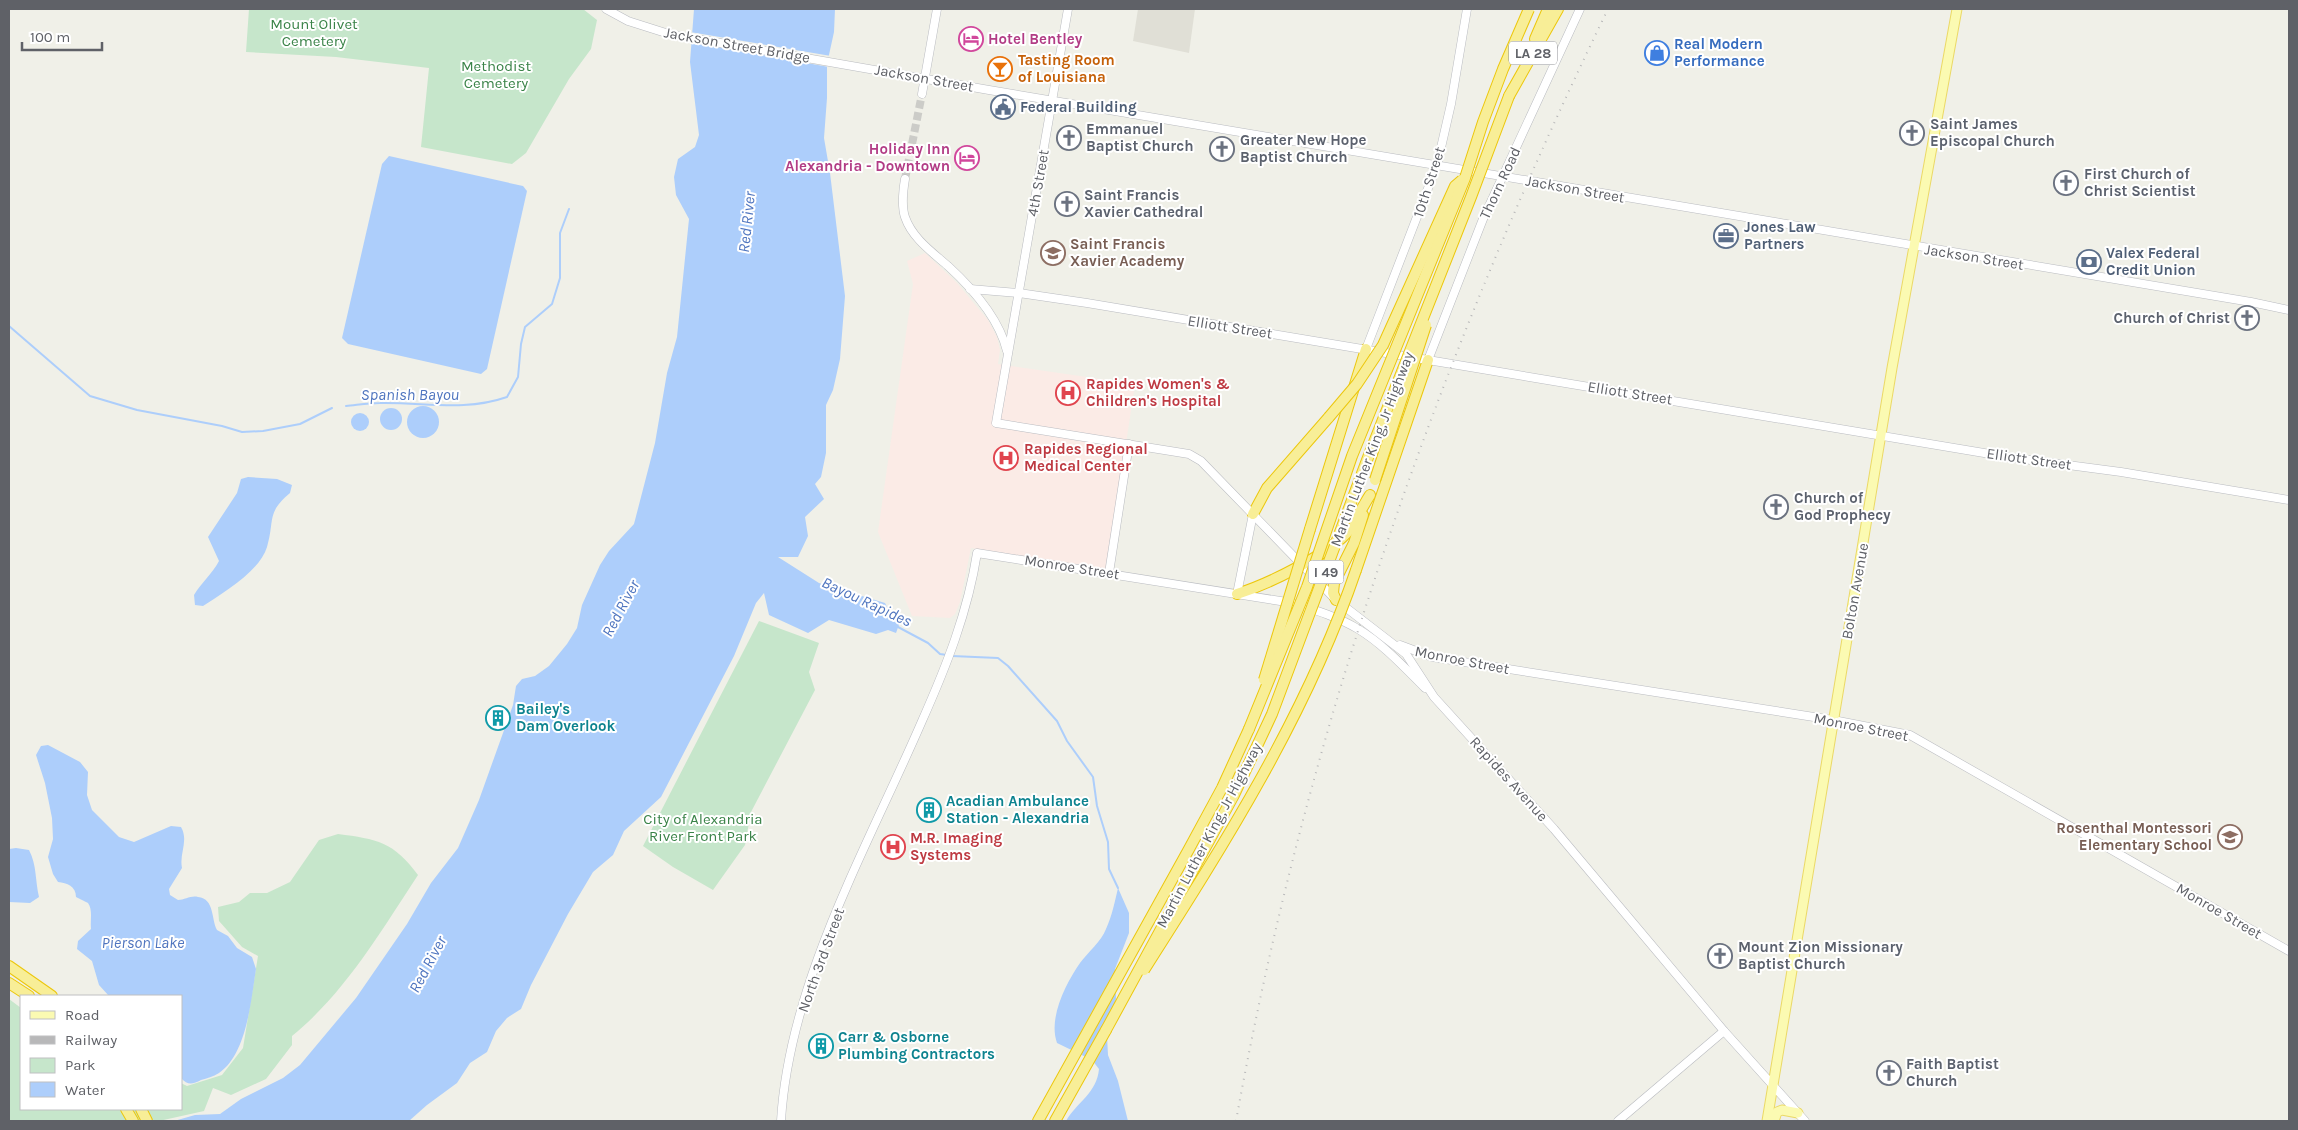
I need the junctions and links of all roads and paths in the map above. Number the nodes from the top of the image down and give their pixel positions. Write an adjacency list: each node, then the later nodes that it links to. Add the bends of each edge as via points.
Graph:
1 (606, 9): 10 (main road, Jackson Street Bridge, via 638,25 669,34)
2 (937, 9): 11 (main road)
3 (1068, 9): 14 (main road, 4th Street)
4 (1467, 9): 15 (main road, 10th Street)
5 (1529, 9): 17 (highway, Martin Luther King, Jr Highway / I 49, bridge, via 1489,104)
6 (1548, 9): 13 (highway, Martin Luther King, Jr Highway / I 49)
7 (1558, 9): 13 (highway, LA 28)
8 (1580, 9): 16 (main road, Thorn Road)
9 (1957, 9): 19 (main road, Bolton Avenue)
10 (861, 67): 11 (main road, Jackson Street)
11 (925, 78): 12 (main road); 14 (main road, Jackson Street)
12 (922, 94)
13 (1509, 96): 20 (highway, Martin Luther King, Jr Highway / I 49, bridge)
14 (1052, 100): 15 (main road, Jackson Street); 22 (main road, 4th Street)
15 (1437, 165): 16 (main road, Jackson Street); 24 (main road, 10th Street)
16 (1502, 176): 19 (main road, Jackson Street); 26 (main road, Thorn Road)
17 (1465, 178): 31 (highway, bridge, via 1455,186 1383,344 1357,384 1267,488); 40 (highway, Martin Luther King, Jr Highway / I 49, bridge, via 1352,456 1307,587)
18 (905, 179): 21 (main road, via 903,209 908,226)
19 (1914, 247): 23 (main road, Jackson Street); 27 (main road, Bolton Avenue)
20 (1444, 268): 29 (highway, bridge); 46 (highway, Martin Luther King, Jr Highway / I 49, bridge, via 1370,451 1272,714 1234,795)
21 (970, 289): 22 (main road, Elliott Street); 25 (main road, via 1001,331)
22 (1019, 293): 24 (main road, Elliott Street); 25 (main road, 4th Street)
23 (2289, 310)
24 (1366, 349): 26 (main road, Elliott Street); 40 (highway, bridge)
25 (1008, 358): 28 (main road, 4th Street, via 996,423)
26 (1428, 360): 27 (main road, Elliott Street); 46 (highway, bridge, via 1356,570 1310,682 1227,838)
27 (1881, 435): 30 (main road, Elliott Street); 39 (main road, Bolton Avenue)
28 (1129, 444): 31 (main road, Rapides Avenue, via 1194,456); 34 (main road)
29 (1370, 495): 33 (highway, via 1350,530); 36 (highway, via 1354,543 1334,582)
30 (2289, 500)
31 (1253, 514): 33 (main road, Rapides Avenue); 35 (main road)
32 (978, 553): 34 (main road, Monroe Street); 53 (main road, North 3rd Street, via 973,582 940,680 818,960 793,1046)
33 (1302, 564): 35 (highway); 36 (main road, Rapides Avenue)
34 (1109, 573): 35 (main road, Monroe Street)
35 (1237, 594): 38 (main road, Monroe Street, via 1293,602 1357,628 1395,658)
36 (1336, 600): 37 (main road, Rapides Avenue)
37 (1385, 638): 38 (main road, Rapides Avenue, via 1406,654); 39 (main road, Monroe Street, via 1432,657)
38 (1434, 697): 47 (main road, Rapides Avenue, via 1554,829)
39 (1834, 720): 41 (main road, Monroe Street, via 1898,732 1922,741); 48 (main road, Bolton Avenue)
40 (1249, 729): 51 (highway, Martin Luther King, Jr Highway / I 49, via 1190,849)
41 (2289, 951)
42 (9, 966): 45 (highway)
43 (9, 983): 44 (highway)
44 (27, 995)
45 (51, 995)
46 (1106, 1030): 54 (highway, Martin Luther King, Jr Highway / I 49)
47 (1724, 1031): 48 (main road, Rapides Avenue); 55 (main road)
48 (1774, 1086): 50 (main road, Rapides Avenue); 56 (main road, Bolton Avenue)
49 (127, 1110): 52 (highway)
50 (1798, 1113): 57 (main road, via 1782,1110 1777,1112); 58 (main road, Rapides Avenue)
51 (1038, 1119)
52 (133, 1121)
53 (781, 1121)
54 (1055, 1121)
55 (1618, 1121)
56 (1766, 1121)
57 (1774, 1121)
58 (1805, 1121)

